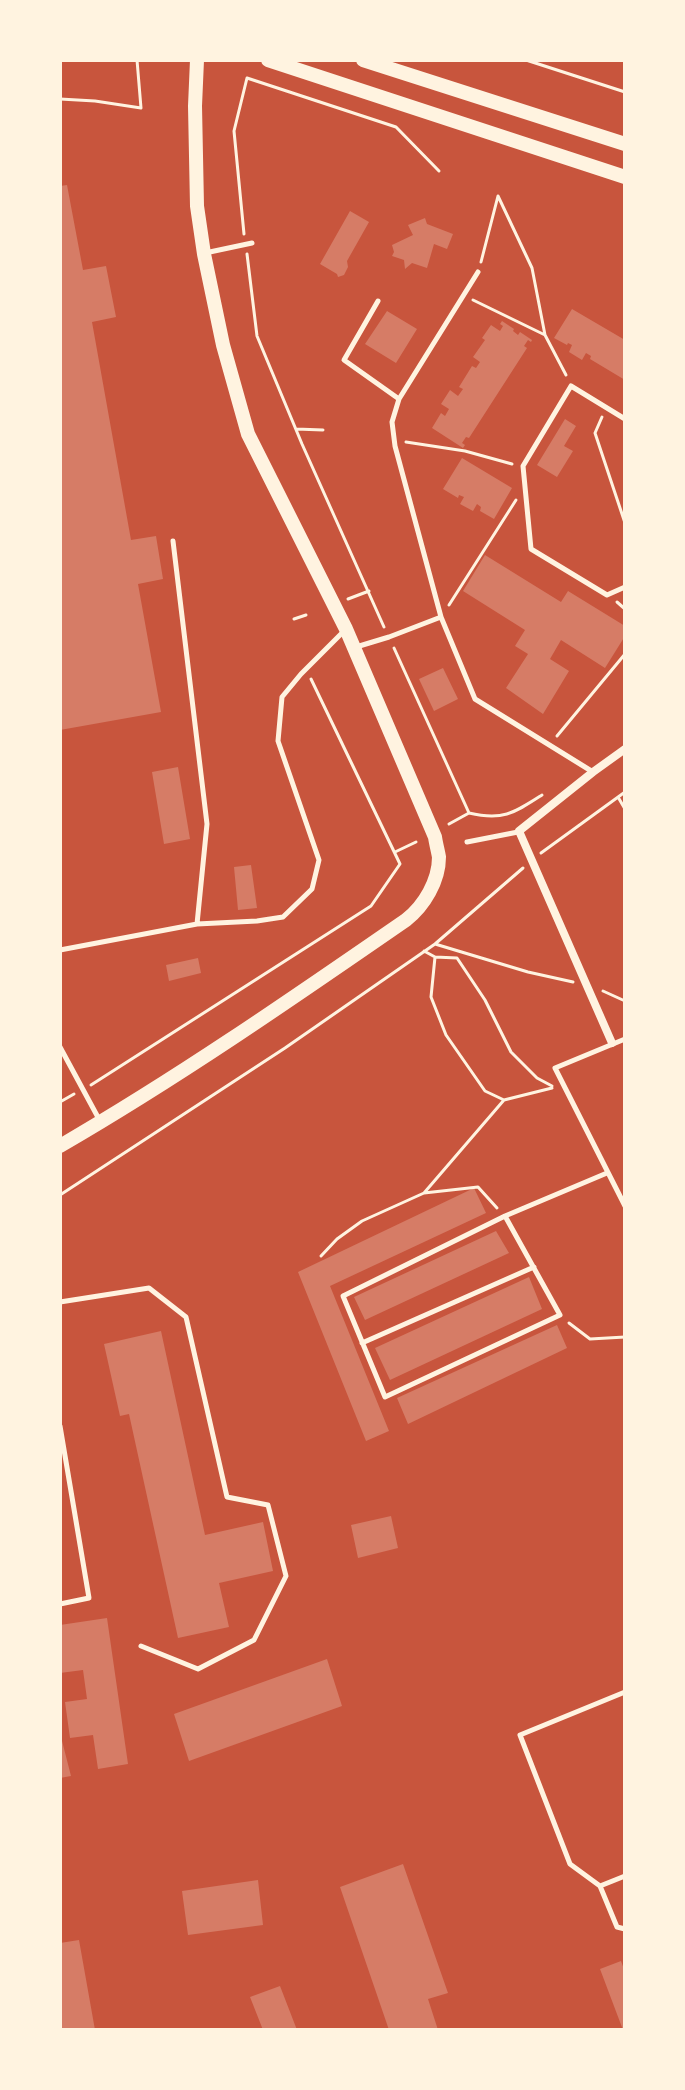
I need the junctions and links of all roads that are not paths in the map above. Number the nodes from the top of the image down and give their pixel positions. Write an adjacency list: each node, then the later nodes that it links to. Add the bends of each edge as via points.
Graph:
1 (197, 60): 7 (main road, via 197,206)
2 (268, 60): 5 (main road)
3 (363, 60): 4 (main road)
4 (625, 144)
5 (625, 177)
6 (248, 244): 7 (lane)
7 (204, 254): 15 (main road, via 248,434)
8 (478, 272): 10 (lane)
9 (378, 301): 10 (lane, via 344,360)
10 (399, 399): 14 (lane, via 392,422 395,440)
11 (625, 419): 13 (lane, via 571,386 523,466 531,549 607,595)
12 (173, 541): 21 (lane, via 207,824)
13 (625, 587)
14 (441, 617): 16 (lane); 18 (lane, via 475,699)
15 (346, 629): 16 (main road); 21 (lane, via 282,697 278,741 319,860 312,889 283,917)
16 (355, 648): 26 (main road, via 435,837 435,883 406,920)
17 (625, 749): 18 (street)
18 (593, 772): 19 (street)
19 (519, 831): 20 (lane); 24 (street)
20 (467, 842)
21 (197, 924): 22 (lane)
22 (60, 950)
23 (625, 1039): 24 (lane)
24 (612, 1043): 28 (lane, via 555,1068)
25 (60, 1047): 26 (lane)
26 (101, 1122): 27 (main road)
27 (60, 1146)
28 (607, 1173): 29 (lane); 30 (lane)
29 (625, 1206)
30 (505, 1216): 31 (lane); 33 (lane, via 343,1296)
31 (534, 1267): 33 (lane); 33 (lane, via 560,1315 385,1397)
32 (60, 1302): 36 (lane, via 149,1288 186,1317 227,1497 268,1505 286,1576 254,1640 198,1669)
33 (362, 1343)
34 (60, 1426): 35 (lane, via 89,1598)
35 (60, 1604)
36 (141, 1646)
37 (625, 1692): 39 (lane, via 520,1735 570,1864)
38 (625, 1876): 39 (lane)
39 (600, 1886): 40 (lane, via 617,1927)
40 (625, 1929)

